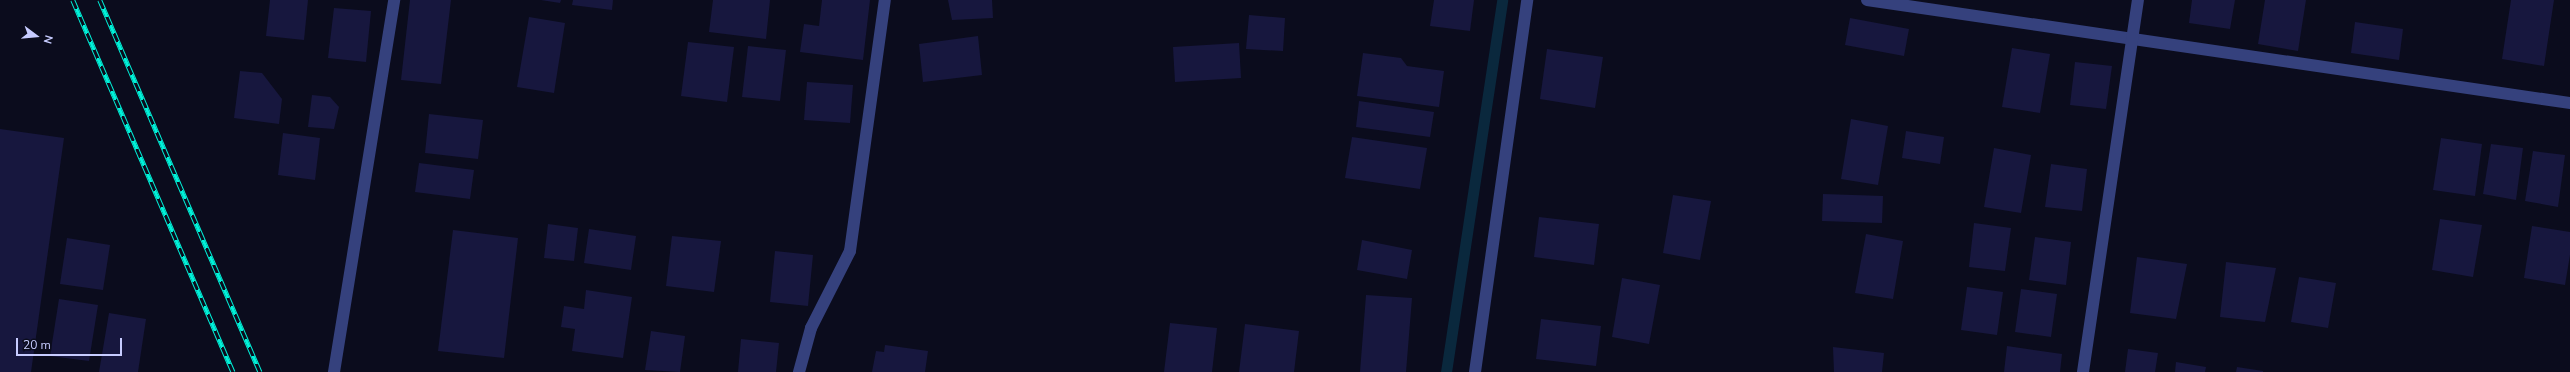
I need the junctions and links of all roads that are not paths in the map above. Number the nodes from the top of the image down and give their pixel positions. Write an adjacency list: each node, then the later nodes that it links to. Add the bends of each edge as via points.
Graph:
1 (394, 0): 8 (street)
2 (885, 0): 9 (street, via 850,250 811,328)
3 (1527, 0): 10 (street)
4 (1867, 0): 6 (street)
5 (2138, 0): 6 (street)
6 (2132, 38): 7 (street); 11 (street)
7 (2570, 103)
8 (334, 372)
9 (800, 372)
10 (1475, 372)
11 (2083, 372)

